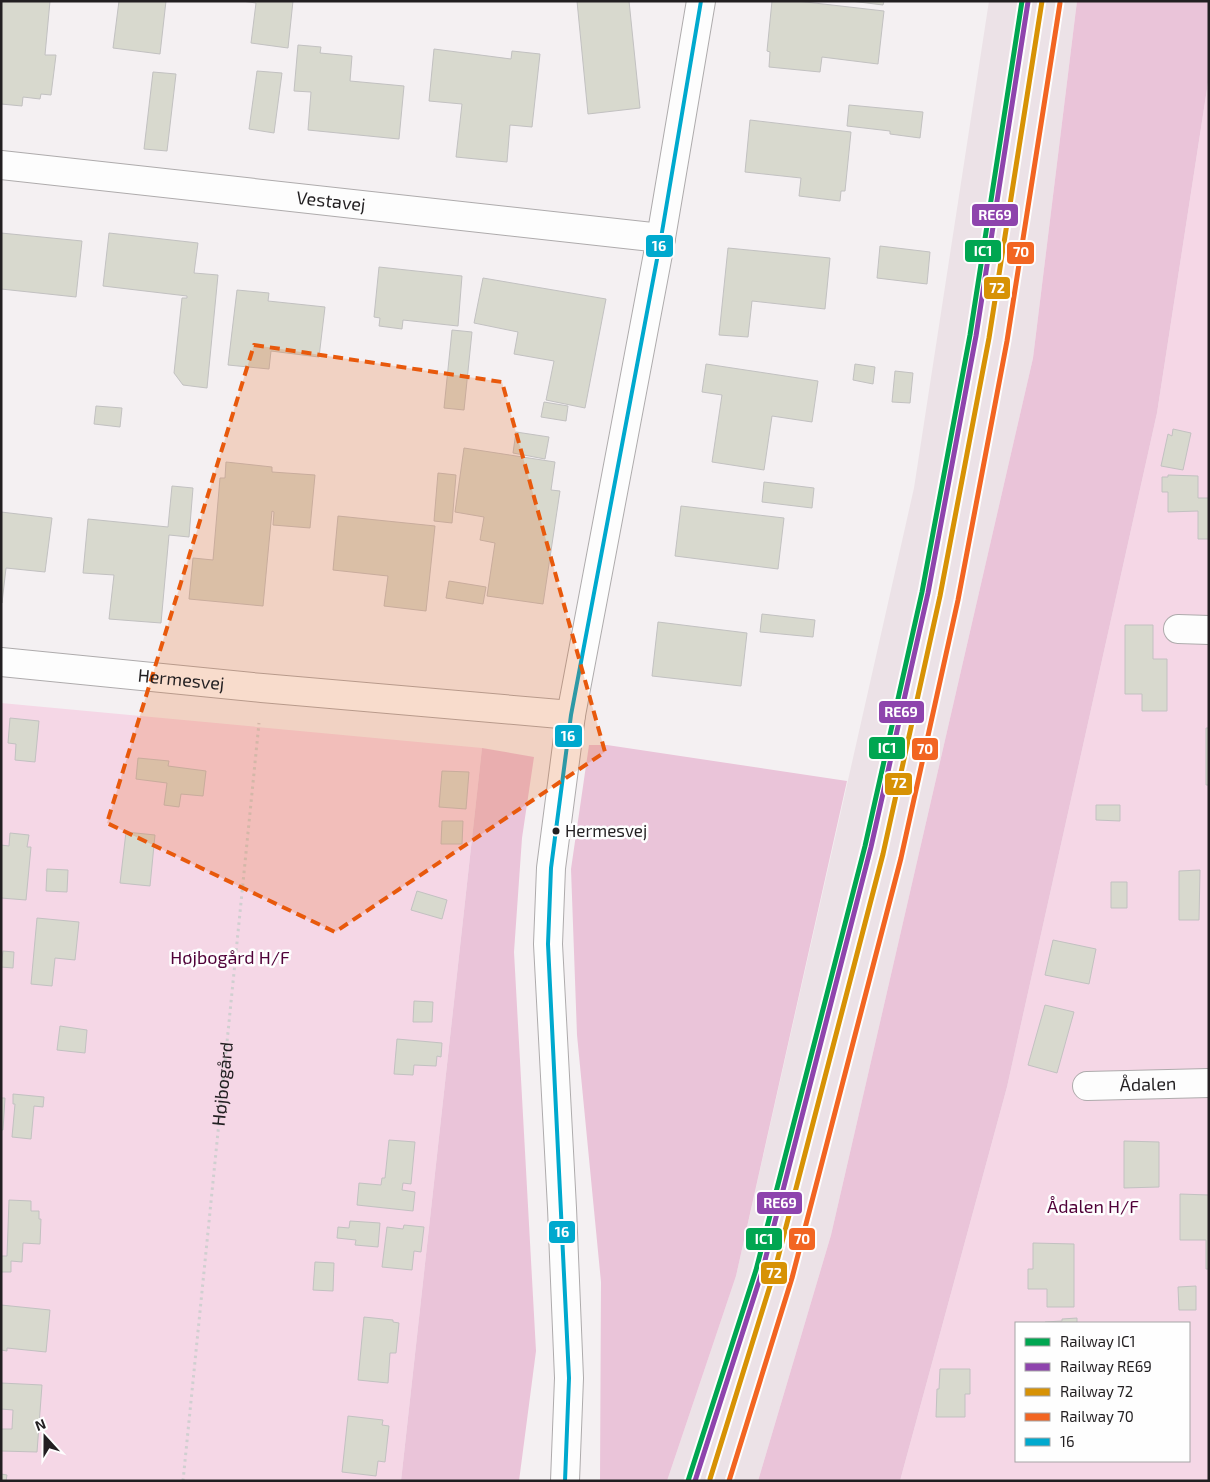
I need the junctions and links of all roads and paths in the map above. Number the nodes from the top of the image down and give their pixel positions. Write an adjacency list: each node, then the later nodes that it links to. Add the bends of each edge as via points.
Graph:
1 (701, 1): 3 (street)
2 (1, 165): 3 (street, Vestavej)
3 (661, 238): 8 (street)
4 (1178, 629): 5 (street)
5 (1209, 630)
6 (1, 662): 7 (street, Hermesvej)
7 (262, 688): 8 (street, Hermesvej); 11 (path, Højbogård)
8 (571, 715): 12 (street, via 552,868 548,944 569,1378)
9 (1209, 1083): 10 (street, Ådalen)
10 (1087, 1086)
11 (183, 1481)
12 (565, 1481)

